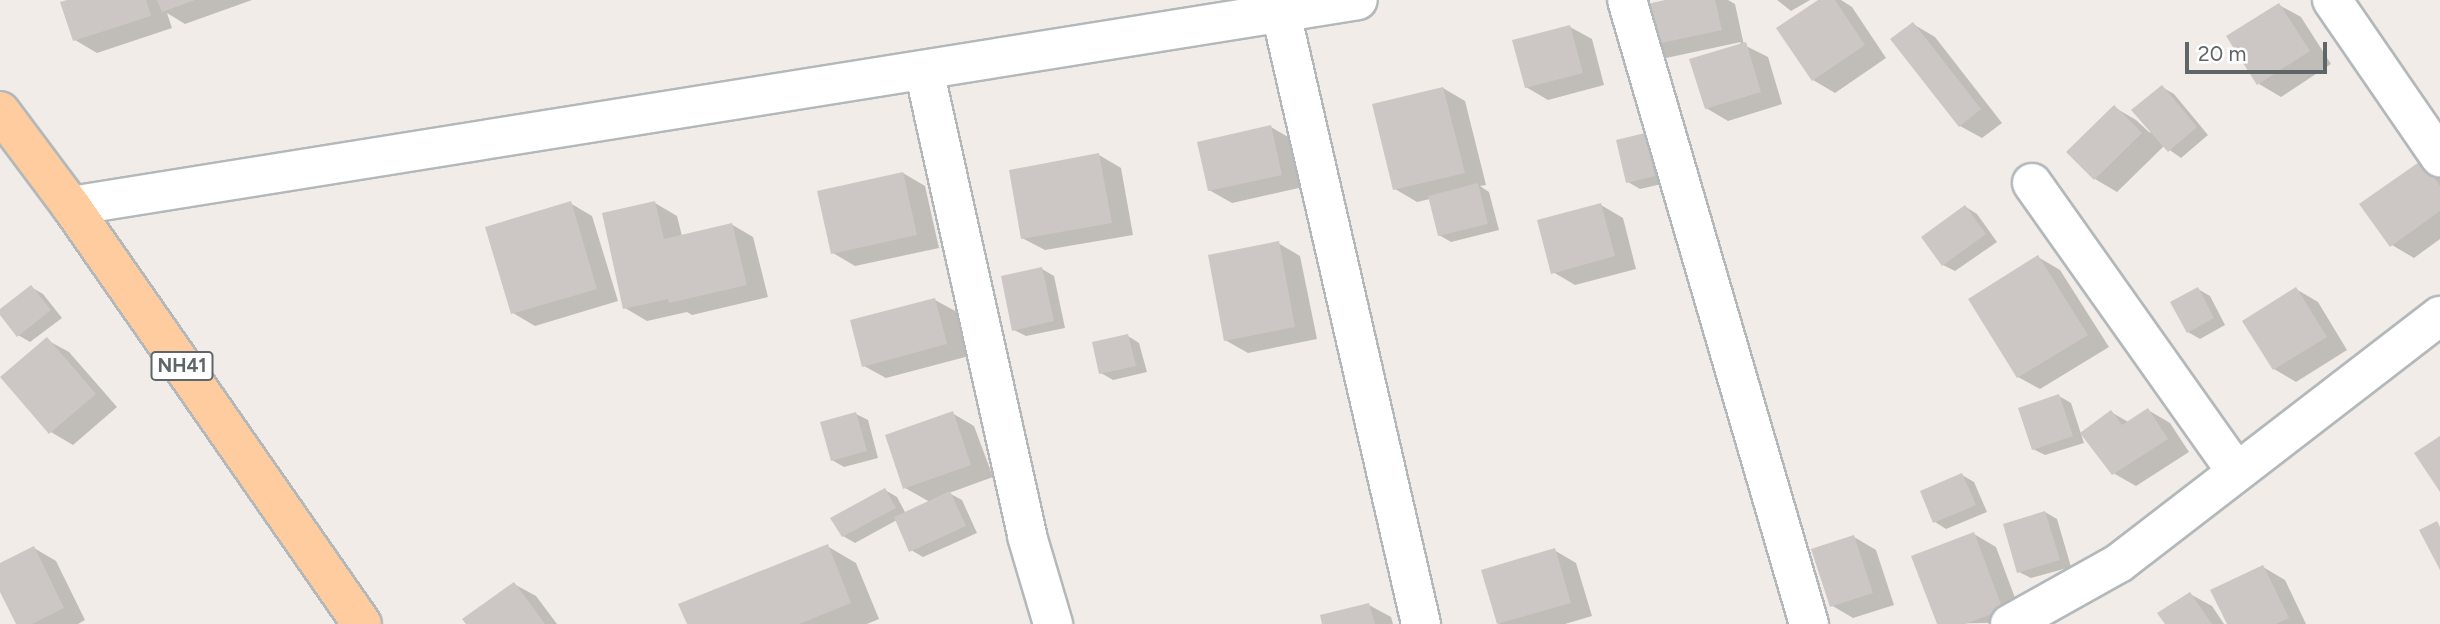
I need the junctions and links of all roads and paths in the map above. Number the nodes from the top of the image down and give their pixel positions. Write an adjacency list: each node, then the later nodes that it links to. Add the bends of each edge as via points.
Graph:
1 (1358, 0): 4 (street)
2 (1627, 0): 15 (street)
3 (2332, 0): 7 (street)
4 (1281, 13): 5 (street); 14 (street)
5 (924, 70): 9 (street); 13 (street, via 1027,536)
6 (0, 111): 9 (highway, NH41)
7 (2440, 156)
8 (2032, 183): 11 (street)
9 (71, 206): 12 (highway, NH41)
10 (2440, 316): 11 (street)
11 (2237, 472): 16 (street, via 2119,563)
12 (362, 624)
13 (1053, 624)
14 (1421, 624)
15 (1810, 624)
16 (2010, 624)

